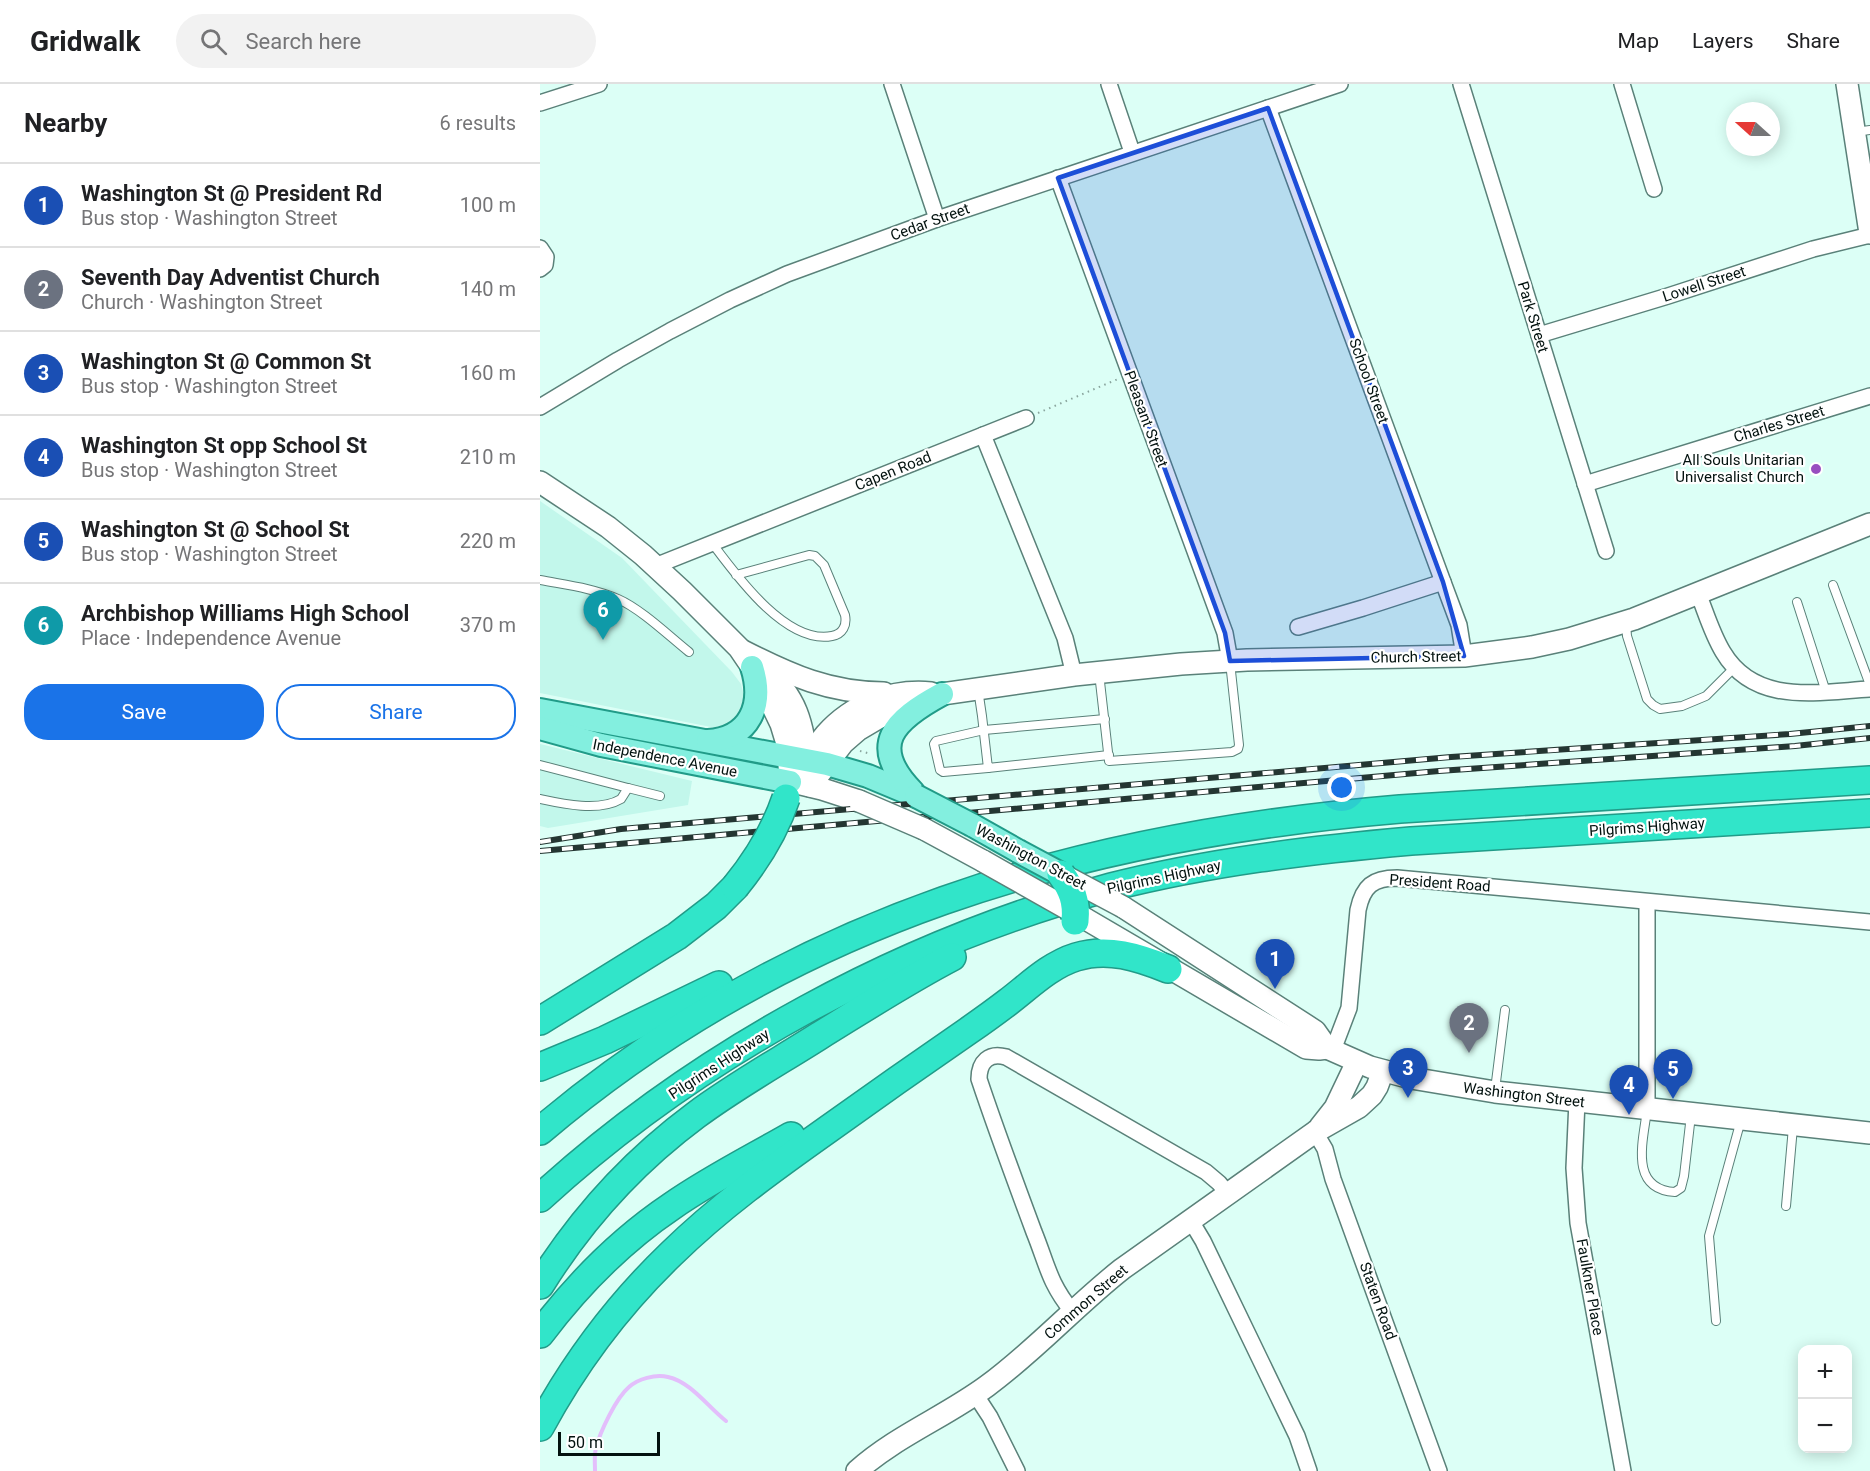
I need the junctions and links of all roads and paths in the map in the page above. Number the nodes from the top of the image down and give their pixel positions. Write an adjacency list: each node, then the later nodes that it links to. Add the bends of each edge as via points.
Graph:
1 (599, 84): 8 (street)
2 (892, 84): 14 (street)
3 (1109, 84): 11 (street)
4 (1340, 84): 9 (street, Cedar Street)
5 (1461, 84): 18 (street, Park Street)
6 (1622, 84): 13 (street)
7 (1848, 84): 10 (main road)
8 (540, 103)
9 (1268, 108): 11 (street, Cedar Street); 32 (street, School Street)
10 (1862, 131): 15 (main road)
11 (1132, 152): 12 (street, Cedar Street)
12 (1058, 178): 14 (street, Cedar Street); 19 (street, Pleasant Street)
13 (1654, 189)
14 (937, 219): 21 (street, Cedar Street, via 787,274 730,300)
15 (1870, 234): 18 (street, Lowell Street)
16 (540, 248): 17 (street, via 546,257)
17 (540, 269)
18 (1539, 335): 25 (street, Park Street)
19 (1130, 375): 22 (path); 41 (street, Pleasant Street, via 1225,633)
20 (1870, 396): 25 (street, Charles Street)
21 (540, 408)
22 (1026, 418): 23 (street, Capen Road)
23 (983, 435): 27 (street, Capen Road); 45 (street, via 1065,638)
24 (540, 482): 29 (main road, via 614,532)
25 (1585, 484): 28 (street, Park Street)
26 (1870, 525): 34 (main road, Church Street)
27 (712, 543): 29 (street, Capen Road); 30 (lane)
28 (1606, 551)
29 (655, 566): 38 (main road)
30 (736, 575): 30 (lane, via 789,626 809,635 836,636 846,624 824,564 815,556)
31 (540, 580): 39 (lane, via 617,599)
32 (1443, 582): 37 (street); 40 (street, School Street, via 1459,625)
33 (1833, 585): 46 (lane)
34 (1698, 593): 36 (main road, Church Street); 43 (street, via 1720,647)
35 (1797, 602): 49 (lane)
36 (1625, 622): 40 (main road, Church Street, via 1550,644); 43 (lane, via 1647,699 1660,709 1682,706 1706,696)
37 (1298, 627)
38 (739, 648): 42 (main road); 50 (main road, via 818,684 859,692); 62 (main road, via 771,674 789,696 802,724)
39 (689, 652)
40 (1464, 656): 41 (main road, Church Street)
41 (1230, 661): 44 (main road, Church Street); 58 (lane, via 1238,749 1109,761)
42 (752, 667): 56 (main road, via 757,701 747,722 729,736); 62 (main road)
43 (1735, 668): 49 (street, via 1775,691)
44 (1099, 672): 45 (main road, Church Street); 53 (lane)
45 (1074, 675): 47 (main road, Church Street)
46 (1870, 685)
47 (977, 688): 51 (main road, Church Street); 55 (lane)
48 (1870, 689): 49 (street)
49 (1826, 692)
50 (906, 693): 51 (main road, Church Street); 62 (main road, Church Street, via 875,700 849,714 827,733)
51 (942, 694): 62 (main road, Church Street, via 865,725); 66 (main road, via 908,715 890,740 895,771)
52 (540, 710): 56 (main road, Independence Avenue)
53 (1104, 719): 55 (lane); 58 (lane)
54 (540, 728): 62 (main road, Independence Avenue, via 601,745)
55 (984, 730): 61 (lane); 61 (lane, via 934,744 943,772)
56 (701, 741): 62 (main road, Independence Avenue)
57 (859, 751): 59 (path)
58 (1109, 755): 61 (lane)
59 (880, 757)
60 (540, 765): 64 (lane)
61 (988, 768)
62 (802, 774): 66 (main road, Washington Street, via 867,776); 72 (main road, Washington Street, bridge, via 924,829); 77 (highway, bridge, via 752,864 716,906 687,929)
63 (1870, 780): 71 (highway, via 1400,809 1285,820 1186,836 1079,860)
64 (628, 788): 65 (lane); 67 (lane, via 621,799 605,804 575,806)
65 (660, 795)
66 (916, 796): 69 (main road, Washington Street, bridge)
67 (540, 799)
68 (1870, 813): 72 (highway, Pilgrims Highway, via 1335,848 1185,871)
69 (1061, 874): 72 (highway, bridge); 78 (main road, Washington Street, bridge, via 1123,907 1315,1031)
70 (1647, 902): 73 (street); 78 (street, President Road, via 1397,878 1377,880 1364,892 1360,903 1348,1008); 85 (street)
71 (913, 911): 81 (highway, via 780,956 597,1044); 89 (highway, via 851,936 742,990 656,1042)
72 (1081, 912): 74 (main road, Washington Street); 75 (highway, via 1066,947); 93 (highway, Pilgrims Highway, via 1028,912 968,933 795,1016 643,1114); 96 (highway, via 996,935 941,963 704,1109 621,1180 572,1238)
73 (1870, 922)
74 (1168, 969): 75 (highway, via 1132,956 1101,953 1068,960); 78 (main road, Washington Street, via 1306,1048)
75 (1037, 979): 79 (highway)
76 (1505, 1010): 83 (lane)
77 (540, 1021)
78 (1330, 1049): 80 (main road, Washington Street)
79 (923, 1061): 99 (highway, via 669,1207 598,1266); 101 (highway, via 750,1185 669,1255 593,1344)
80 (1357, 1062): 82 (main road, Washington Street); 90 (main road, Common Street, via 1330,1116)
81 (540, 1067)
82 (1383, 1071): 83 (main road, Washington Street); 90 (main road, Common Street, via 1369,1099)
83 (1495, 1092): 84 (main road, Washington Street)
84 (1577, 1101): 85 (main road, Washington Street); 106 (street, Faulkner Place, via 1574,1168 1578,1223)
85 (1647, 1109): 86 (main road, Washington Street); 86 (lane, via 1641,1154 1644,1173 1656,1188 1675,1192 1681,1188 1684,1176)
86 (1691, 1113): 87 (main road, Washington Street)
87 (1741, 1119): 88 (main road, Washington Street); 98 (lane, via 1709,1236)
88 (1793, 1125): 91 (main road, Washington Street); 94 (lane)
89 (540, 1131)
90 (1315, 1132): 92 (main road, Common Street); 105 (street, Staten Road, via 1325,1149)
91 (1870, 1133)
92 (1228, 1194): 95 (main road, Common Street); 97 (street, via 1206,1172 1006,1057 995,1055 985,1060 979,1068 979,1079 1007,1163 1051,1281)
93 (540, 1198)
94 (1786, 1206)
95 (1191, 1221): 97 (main road, Common Street); 104 (street, via 1297,1436)
96 (540, 1285)
97 (1072, 1311): 100 (main road, Common Street, via 1012,1367)
98 (1716, 1321)
99 (540, 1334)
100 (975, 1394): 102 (main road, Common Street); 103 (street)
101 (540, 1427)
102 (857, 1471)
103 (1017, 1471)
104 (1309, 1471)
105 (1439, 1471)
106 (1623, 1471)

